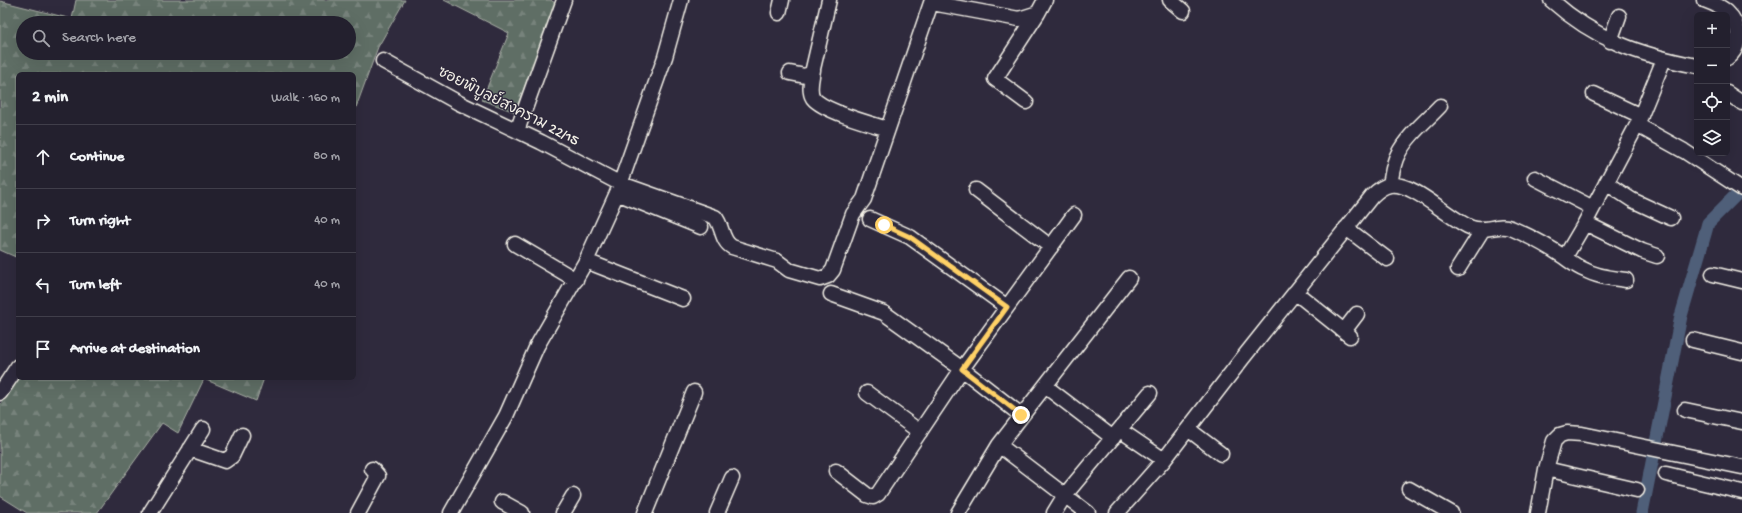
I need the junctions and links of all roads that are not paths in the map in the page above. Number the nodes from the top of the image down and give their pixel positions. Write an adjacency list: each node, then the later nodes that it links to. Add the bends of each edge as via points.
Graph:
1 (564, 0): 26 (street)
2 (681, 0): 31 (street, via 666,57)
3 (829, 0): 17 (street)
4 (1045, 0): 10 (street)
5 (1170, 0): 9 (street)
6 (1551, 0): 12 (street, via 1574,20)
7 (1704, 0): 13 (street, via 1727,12 1738,28 1738,48)
8 (932, 1): 10 (street, via 1019,19); 25 (street)
9 (1183, 11)
10 (1038, 13): 21 (street, via 995,79)
11 (1619, 16): 12 (street)
12 (1610, 41): 14 (street)
13 (1730, 56)
14 (1664, 59): 16 (street); 24 (street)
15 (383, 61): 26 (street, ซอยพิบูลย์สงคราม 22/15, via 459,104)
16 (1694, 65)
17 (813, 70): 18 (street, via 805,76); 25 (street, via 810,86 813,97 823,106)
18 (790, 73)
19 (1594, 94): 24 (street)
20 (1730, 95): 22 (street)
21 (1026, 102)
22 (1742, 103)
23 (1440, 106): 29 (street, via 1398,154)
24 (1639, 121): 28 (street); 30 (street)
25 (888, 130): 31 (street, via 864,199 853,214 833,270 828,276 820,279 789,270 777,261 732,247 727,244 719,222 714,217)
26 (517, 131): 31 (street, ซอยพิบูลย์สงคราม 22/15, via 541,142)
27 (1535, 178): 33 (street)
28 (1606, 183): 33 (street); 35 (street, via 1632,200)
29 (1390, 185): 39 (street, via 1377,192); 40 (street, via 1403,187 1421,196 1471,228)
30 (1738, 187)
31 (618, 188): 38 (street); 46 (street)
32 (976, 190): 42 (street)
33 (1592, 208): 37 (street)
34 (1074, 215): 42 (street)
35 (1671, 218)
36 (870, 220): 56 (street, via 910,237)
37 (1585, 223): 43 (street); 44 (street)
38 (701, 227)
39 (1346, 228): 45 (street); 53 (street)
40 (1483, 229): 44 (street, via 1499,226 1510,228); 47 (street)
41 (515, 244): 50 (street)
42 (1051, 247): 56 (street)
43 (1657, 256)
44 (1565, 257): 51 (street, via 1593,274)
45 (1387, 259)
46 (586, 261): 50 (street); 55 (street)
47 (1458, 269)
48 (1712, 274): 52 (street)
49 (1129, 278): 62 (street)
50 (576, 280): 94 (street, via 537,346 506,416)
51 (1626, 280)
52 (1742, 281)
53 (1295, 292): 57 (street, via 1347,333); 71 (street)
54 (831, 294): 61 (street, via 884,313)
55 (683, 300)
56 (1007, 307): 61 (street)
57 (1357, 314)
58 (1693, 340): 59 (street)
59 (1742, 352)
60 (16, 369): 65 (street)
61 (962, 369): 68 (street); 72 (street)
62 (1045, 386): 68 (street); 73 (street)
63 (694, 392): 97 (street)
64 (1150, 392): 73 (street)
65 (0, 393)
66 (867, 393): 72 (street)
67 (1685, 410): 69 (street)
68 (1021, 415): 75 (street)
69 (1742, 422)
70 (203, 429): 76 (street)
71 (1188, 429): 77 (street); 78 (street)
72 (920, 432): 82 (street, via 878,494 873,497)
73 (1117, 434): 78 (street); 89 (street)
74 (242, 435): 76 (street, via 232,456 225,461)
75 (999, 445): 89 (street); 99 (street)
76 (190, 449): 92 (street)
77 (1221, 454)
78 (1164, 460): 102 (street)
79 (1742, 467): 81 (street, via 1567,433 1554,441)
80 (372, 469): 93 (street, via 378,476)
81 (1546, 469): 86 (street); 103 (street)
82 (836, 471)
83 (1666, 474): 87 (street)
84 (732, 478): 98 (street)
85 (1409, 489): 91 (street)
86 (1636, 490)
87 (1742, 492)
88 (573, 496): 96 (street)
89 (1066, 496): 100 (street); 101 (street)
90 (502, 502): 95 (street)
91 (1448, 512)
92 (150, 513)
93 (358, 513)
94 (451, 513)
95 (522, 513)
96 (563, 513)
97 (645, 513)
98 (717, 513)
99 (958, 513)
100 (1054, 513)
101 (1088, 513)
102 (1117, 513)
103 (1538, 513)

